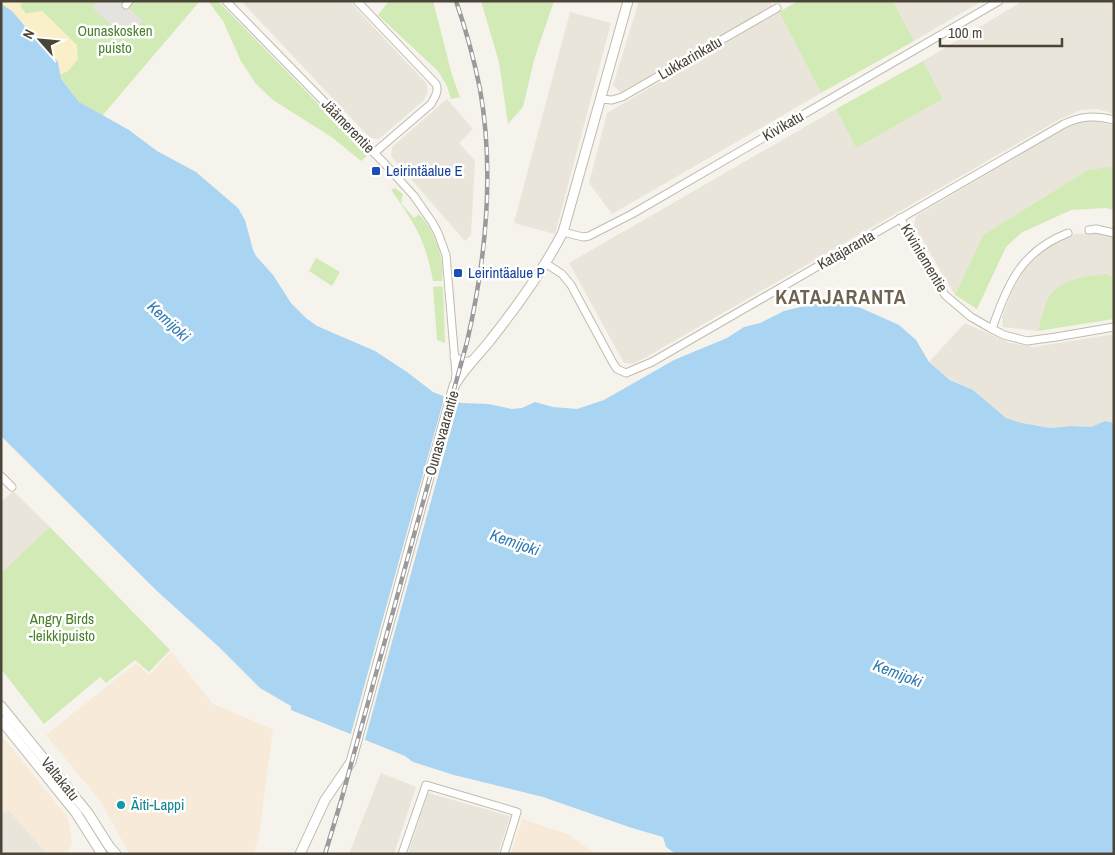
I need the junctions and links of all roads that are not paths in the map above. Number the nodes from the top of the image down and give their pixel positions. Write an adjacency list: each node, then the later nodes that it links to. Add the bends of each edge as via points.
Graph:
1 (226, 1): 8 (street, Jäämerentie)
2 (357, 1): 8 (street, via 437,88 431,104)
3 (628, 1): 6 (street, Ounasvaarantie)
4 (1000, 1): 11 (street, Kivikatu, via 632,214 589,236)
5 (777, 8): 6 (street, Lukkarinkatu, via 622,97)
6 (600, 99): 11 (street, Ounasvaarantie)
7 (1114, 120): 9 (street, Katajaranta, via 1088,116 1064,124)
8 (374, 153): 17 (street, Jäämerentie, via 419,203 443,244 448,267)
9 (900, 218): 14 (street, Katajaranta, via 652,362 626,373 613,364 571,285 562,274); 16 (street, Kiviniementie, via 945,295 971,317)
10 (1089, 230): 13 (street)
11 (563, 232): 14 (street, Ounasvaarantie)
12 (1068, 233): 16 (street, via 1041,246 1024,262 1001,303)
13 (1114, 234)
14 (545, 263): 18 (street, Ounasvaarantie)
15 (1114, 327): 16 (street, Kiviniementie, via 1027,340)
16 (992, 329)
17 (454, 356): 18 (street, via 468,362); 19 (street, Jäämerentie)
18 (475, 359): 19 (street, Ounasvaarantie)
19 (454, 386): 26 (street, Ounasvaarantie, via 351,762 325,800)
20 (1, 476): 21 (street)
21 (12, 486)
22 (1, 706): 24 (street, Valtakatu, via 88,813)
23 (1, 720): 24 (street, Valtakatu, via 76,813)
24 (101, 851): 25 (street, Valtakatu)
25 (116, 854)
26 (300, 854)
27 (402, 854): 28 (street, via 426,785 517,812)
28 (504, 854)

